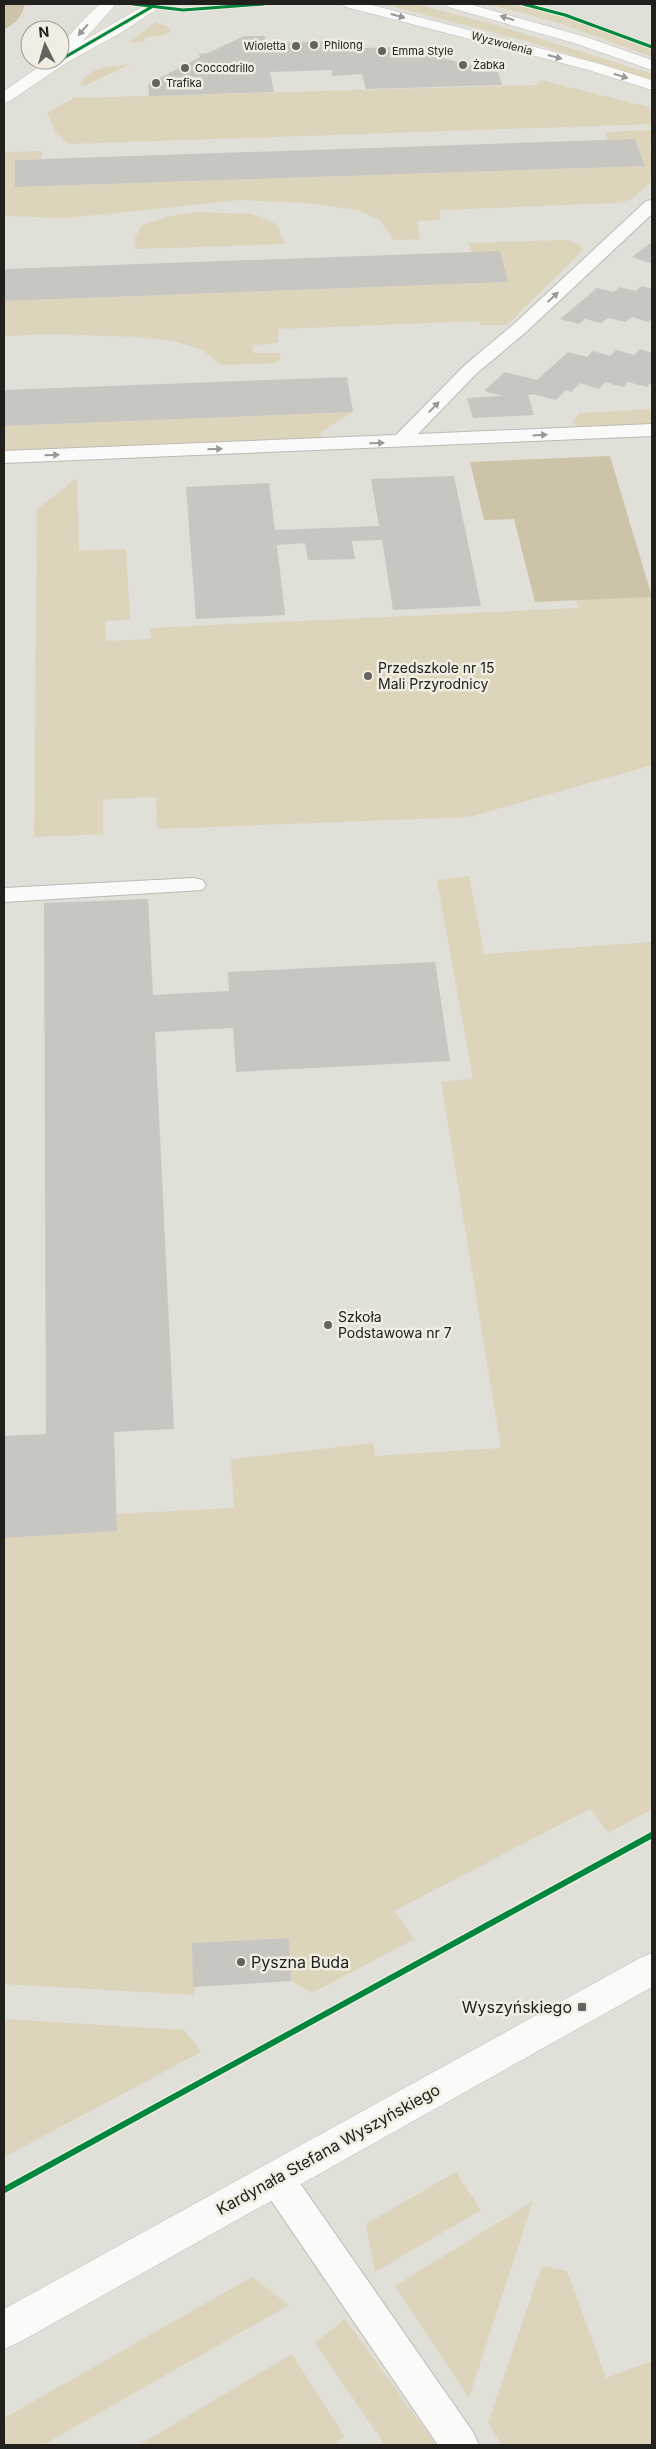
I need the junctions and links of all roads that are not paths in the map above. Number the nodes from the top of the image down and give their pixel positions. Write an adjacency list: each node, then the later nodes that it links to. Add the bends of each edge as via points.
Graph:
1 (108, 4): 5 (main road, one-way to 5)
2 (156, 4): 6 (main road)
3 (351, 4): 9 (main road, Wyzwolenia, one-way to 9)
4 (453, 4): 7 (main road, Wyzwolenia, one-way to 4, via 580,40)
5 (70, 47)
6 (70, 54)
7 (652, 65)
8 (45, 70): 10 (main road)
9 (652, 85)
10 (4, 98)
11 (652, 205): 13 (lane, one-way to 11, via 471,369 514,334)
12 (652, 430): 13 (lane, one-way to 12)
13 (400, 442): 14 (lane, one-way to 13)
14 (4, 457)
15 (194, 885): 16 (lane)
16 (4, 895)
17 (652, 1969): 18 (main road, Kardynała Stefana Wyszyńskiego)
18 (276, 2178): 19 (main road, Kardynała Stefana Wyszyńskiego); 20 (lane)
19 (4, 2330)
20 (460, 2445)

